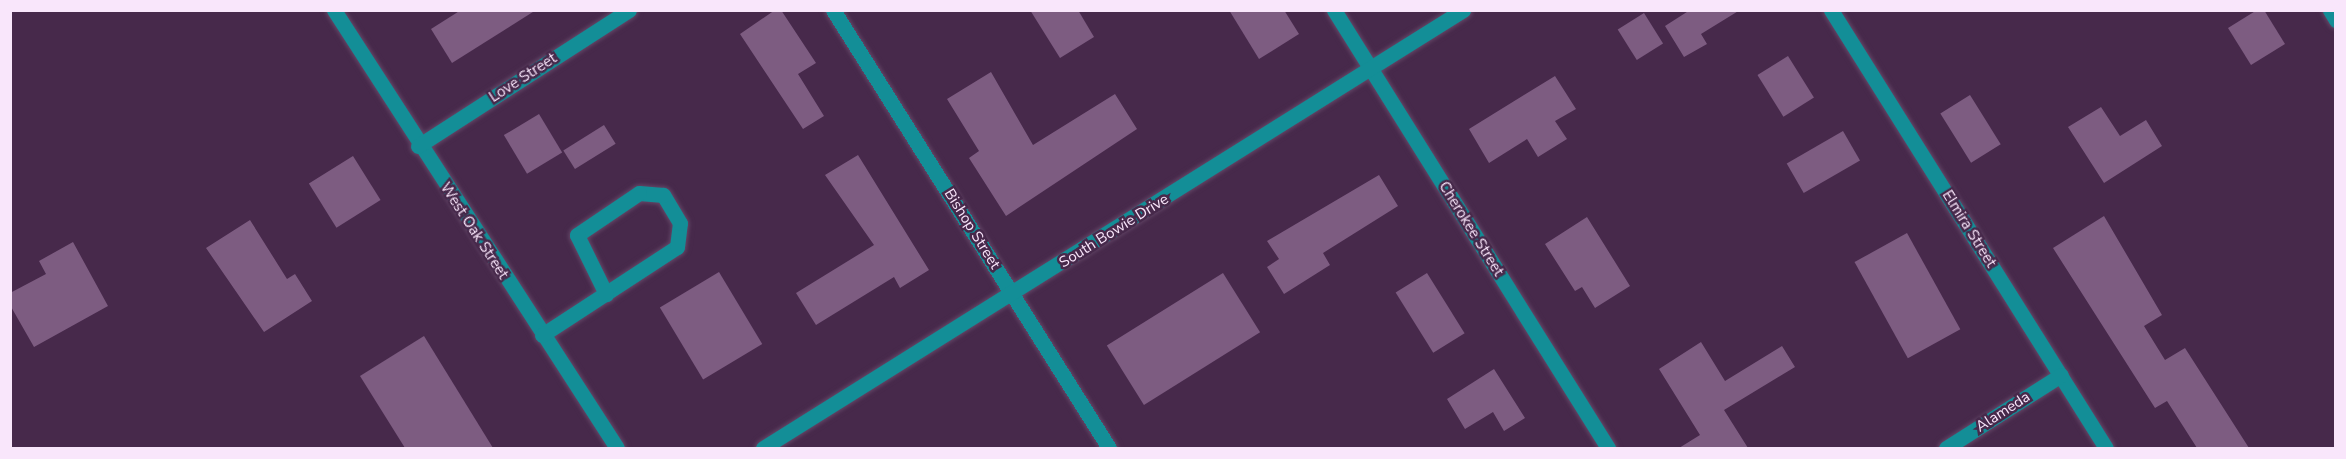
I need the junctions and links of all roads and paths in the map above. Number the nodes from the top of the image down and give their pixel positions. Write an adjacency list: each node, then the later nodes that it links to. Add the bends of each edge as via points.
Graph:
1 (334, 10): 10 (street, West Oak Street)
2 (629, 10): 10 (street, Love Street)
3 (833, 10): 12 (street, Bishop Street)
4 (1334, 10): 9 (street, Cherokee Street)
5 (1462, 10): 9 (street, South Bowie Drive)
6 (1831, 10): 14 (street, Elmira Street)
7 (2330, 10): 8 (street)
8 (2336, 20)
9 (1371, 69): 12 (street, South Bowie Drive); 18 (street, Cherokee Street)
10 (418, 146): 13 (street, West Oak Street)
11 (606, 294): 11 (street, via 682,239 680,223 663,195 639,193 577,235); 13 (street)
12 (1013, 294): 16 (street, South Bowie Drive); 17 (street, Bishop Street)
13 (542, 335): 15 (street, West Oak Street)
14 (2061, 375): 19 (street, Alameda); 20 (street, Elmira Street)
15 (617, 448)
16 (763, 448)
17 (1109, 448)
18 (1608, 448)
19 (1946, 448)
20 (2106, 448)

